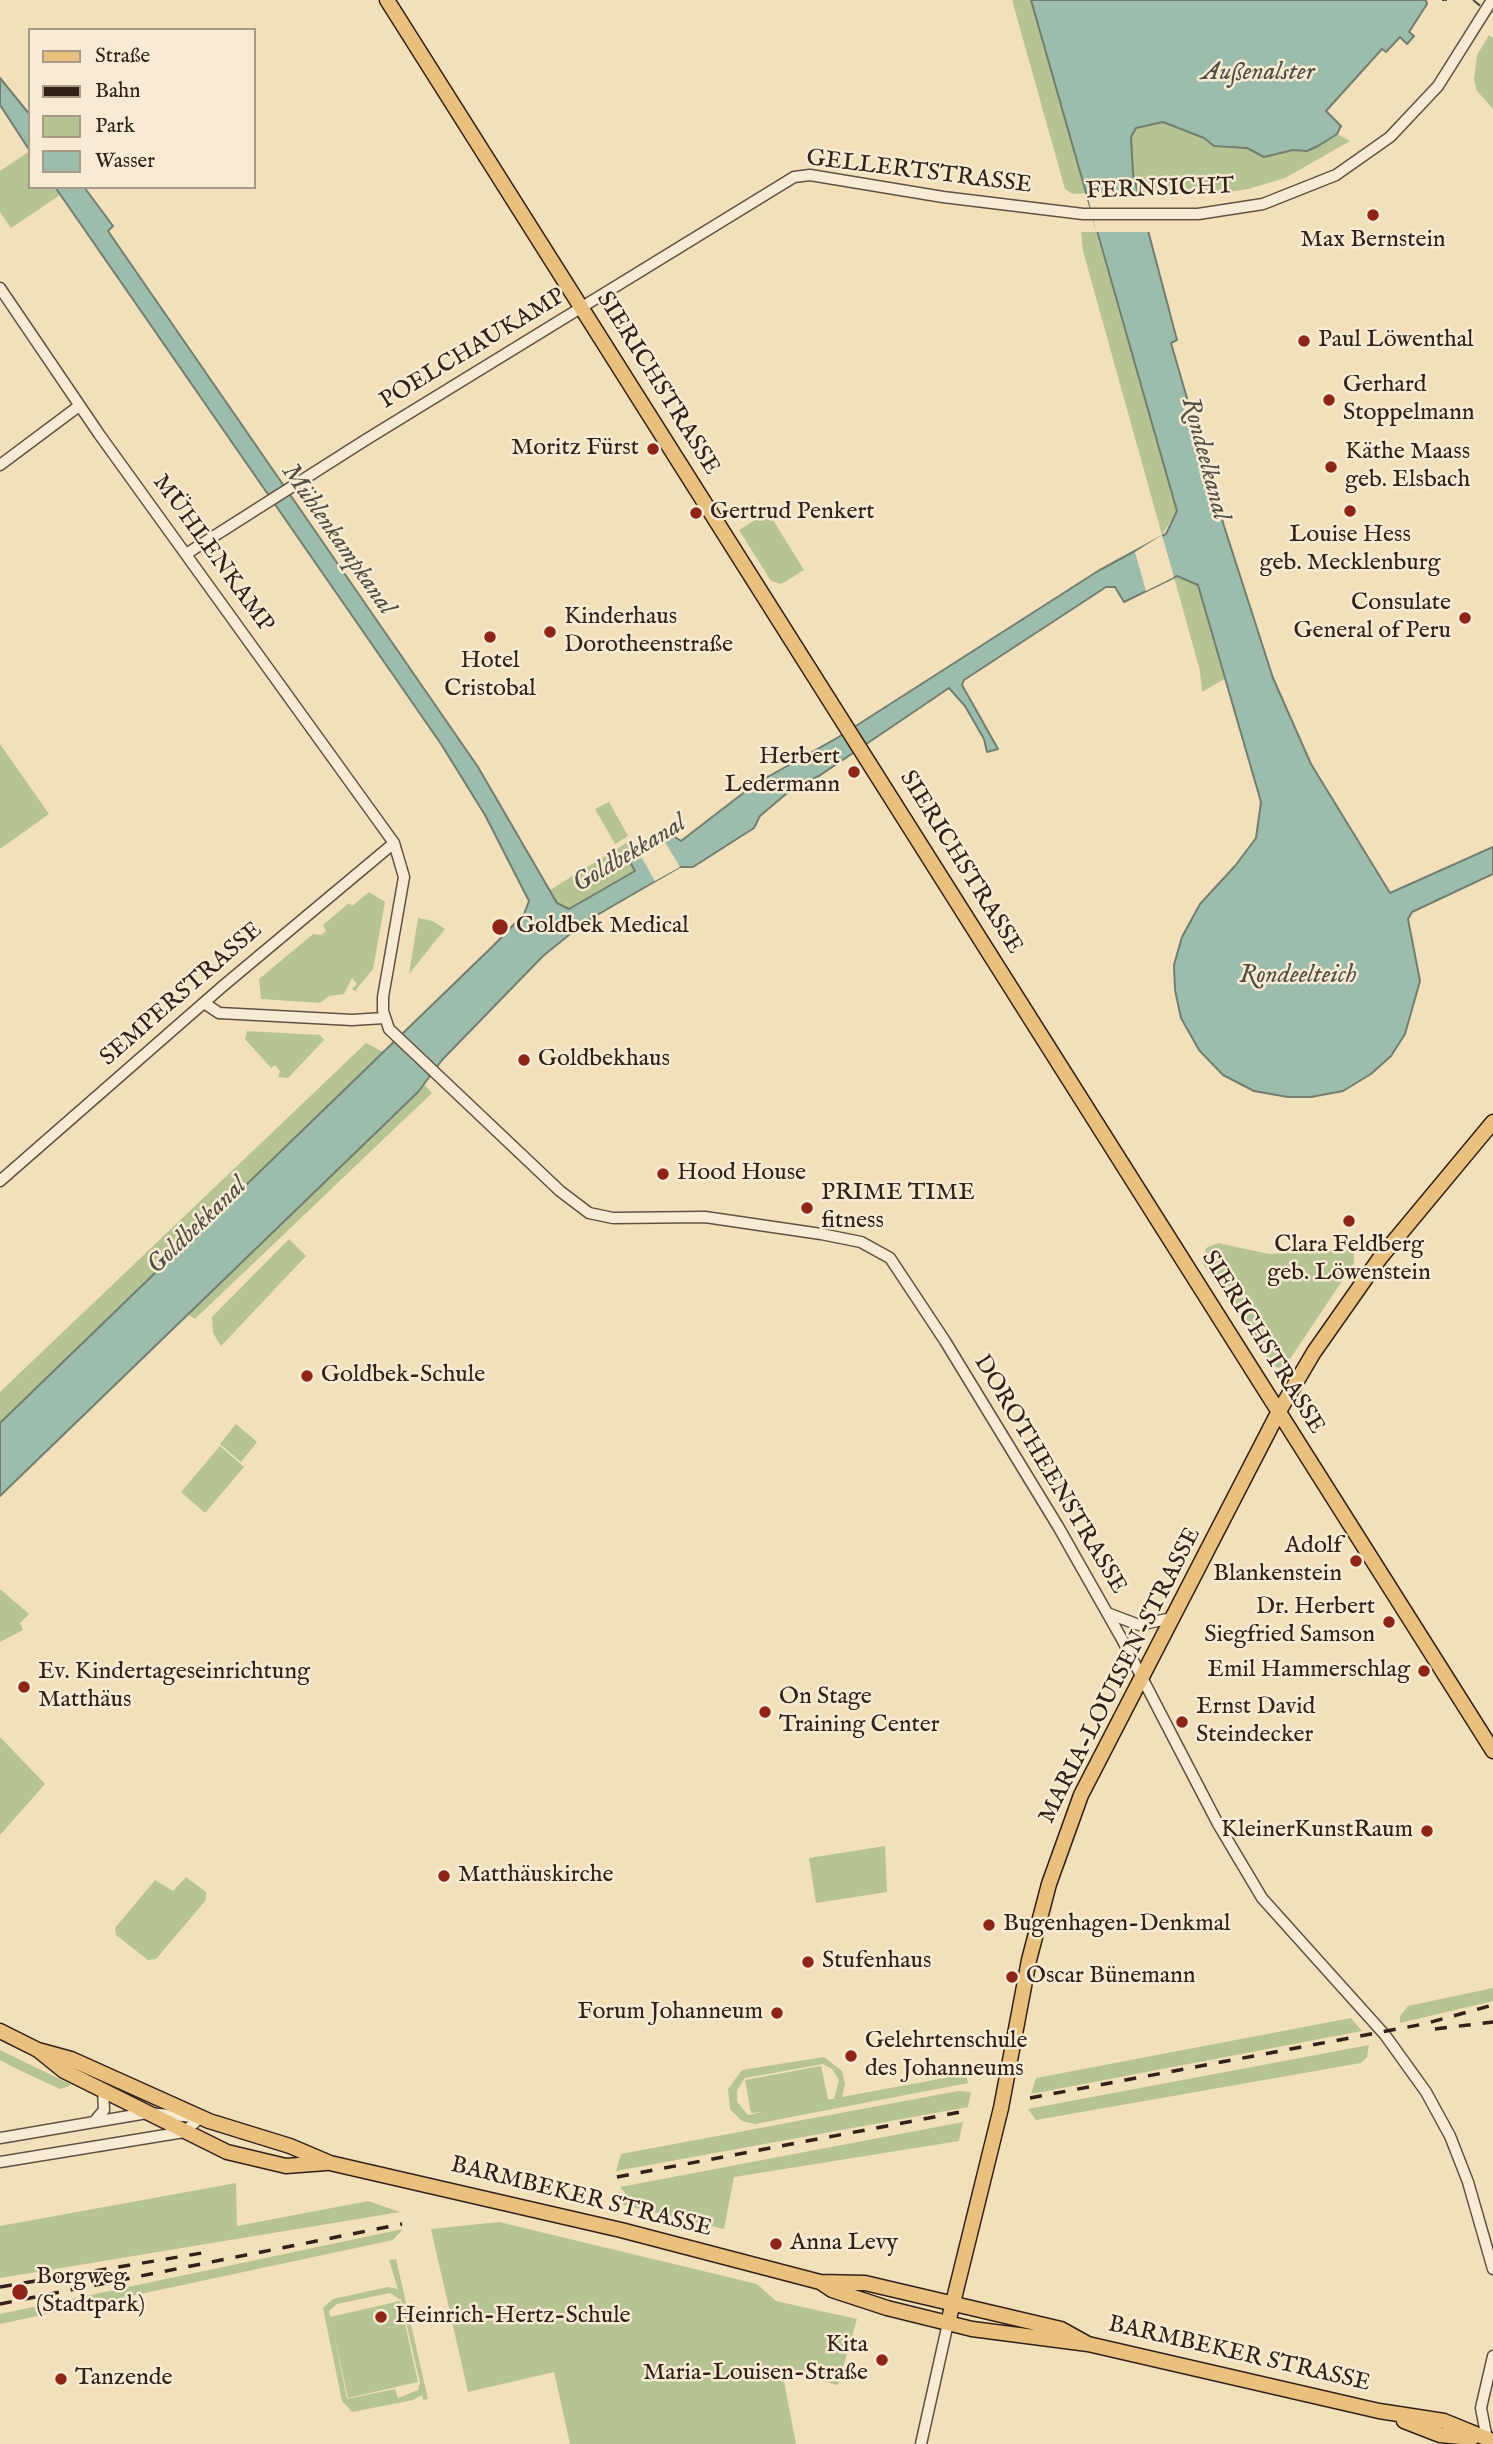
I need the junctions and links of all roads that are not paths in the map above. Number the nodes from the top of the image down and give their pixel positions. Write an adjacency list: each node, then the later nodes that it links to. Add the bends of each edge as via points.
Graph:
1 (387, 0): 6 (main road, SIERICHSTRASSE)
2 (1492, 0): 4 (street, FERNSICHT, via 1438,86 1390,137 1323,182 1233,210 1146,214)
3 (783, 184): 4 (street, GELLERTSTRASSE, via 806,174); 6 (street, POELCHAUKAMP)
4 (1053, 211)
5 (0, 288): 7 (street, MÜHLENKAMP)
6 (582, 308): 9 (street, POELCHAUKAMP); 15 (main road, SIERICHSTRASSE)
7 (79, 406): 8 (street); 9 (street, MÜHLENKAMP)
8 (0, 465)
9 (186, 554): 10 (street, MÜHLENKAMP)
10 (394, 843): 11 (street, SEMPERSTRASSE); 12 (street, MÜHLENKAMP, via 404,877 383,997)
11 (204, 1003): 12 (street, via 219,1013); 14 (street, SEMPERSTRASSE)
12 (384, 1018): 16 (street, DOROTHEENSTRASSE, via 396,1037 582,1210 604,1217 705,1217 840,1237 874,1247 898,1268 945,1340)
13 (1493, 1122): 15 (main road, MARIA-LOUISEN-STRASSE, via 1380,1258 1332,1324)
14 (0, 1181)
15 (1278, 1413): 17 (main road, MARIA-LOUISEN-STRASSE); 19 (main road, SIERICHSTRASSE)
16 (1107, 1614): 17 (street, via 1139,1625); 18 (street, DOROTHEENSTRASSE)
17 (1172, 1618): 18 (main road, MARIA-LOUISEN-STRASSE)
18 (1141, 1678): 30 (street, DOROTHEENSTRASSE, via 1262,1898 1385,2035 1426,2092 1468,2182); 32 (main road, MARIA-LOUISEN-STRASSE, via 1081,1796 1049,1884)
19 (1493, 1751)
20 (0, 2031): 21 (main road, BARMBEKER STRASSE)
21 (38, 2050): 22 (main road, BARMBEKER STRASSE, via 64,2071); 24 (main road, BARMBEKER STRASSE, via 71,2059)
22 (103, 2090): 23 (main road, BARMBEKER STRASSE); 25 (street, via 104,2110)
23 (147, 2113): 24 (street); 25 (street); 26 (main road, BARMBEKER STRASSE)
24 (201, 2117): 26 (street); 29 (main road, BARMBEKER STRASSE)
25 (94, 2122): 27 (street)
26 (184, 2132): 28 (street); 29 (main road, BARMBEKER STRASSE, via 227,2152 262,2161 286,2166)
27 (0, 2138)
28 (0, 2162)
29 (330, 2163): 31 (main road, BARMBEKER STRASSE, via 621,2230)
30 (1493, 2269)
31 (820, 2282): 32 (main road, BARMBEKER STRASSE, via 865,2283); 33 (main road, BARMBEKER STRASSE, via 865,2301)
32 (952, 2304): 33 (main road, MARIA-LOUISEN-STRASSE); 34 (main road, BARMBEKER STRASSE, via 1061,2329)
33 (948, 2323): 34 (main road, BARMBEKER STRASSE); 38 (street, MARIA-LOUISEN-STRASSE)
34 (1086, 2342): 37 (main road, BARMBEKER STRASSE, via 1379,2411 1440,2435)
35 (1493, 2356): 37 (street, via 1481,2408)
36 (1493, 2422): 37 (street)
37 (1490, 2440)
38 (921, 2444)

